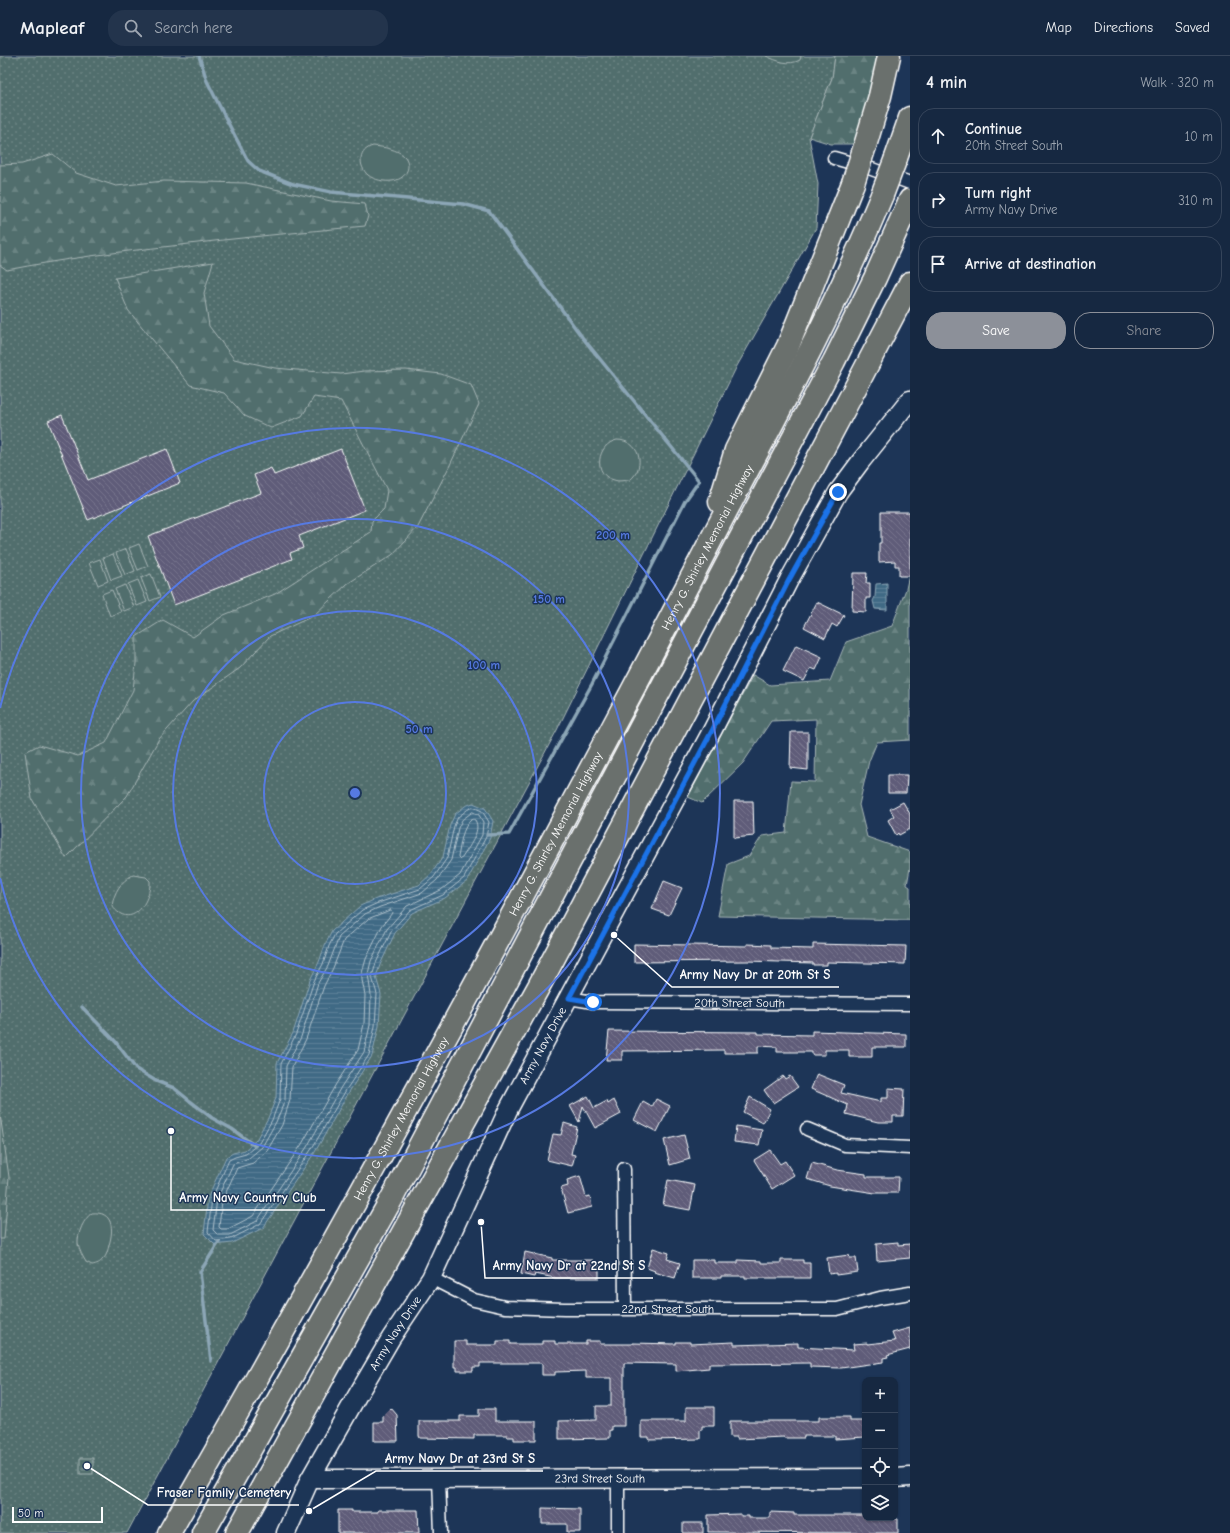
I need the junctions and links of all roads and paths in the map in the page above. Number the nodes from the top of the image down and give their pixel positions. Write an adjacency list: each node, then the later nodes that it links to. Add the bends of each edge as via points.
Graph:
1 (889, 56): 9 (highway, bridge, via 880,96 853,183 788,346 736,450)
2 (910, 118): 9 (highway, Henry G. Shirley Memorial Highway, bridge, via 882,195 846,278)
3 (834, 158): 4 (street, via 869,168)
4 (909, 195): 25 (highway, via 875,278 834,361 391,1200)
5 (910, 283): 7 (highway)
6 (910, 310): 7 (highway)
7 (861, 377): 26 (highway, via 539,986)
8 (910, 400): 10 (street, Army Navy Drive, via 838,492)
9 (703, 554): 24 (highway, Henry G. Shirley Memorial Highway, via 446,1039 280,1339)
10 (569, 998): 11 (street, 20th Street South, via 593,1002); 15 (street, Army Navy Drive, via 508,1110)
11 (910, 1004)
12 (806, 1130): 13 (street, via 845,1145)
13 (910, 1148)
14 (624, 1169): 17 (street)
15 (431, 1278): 17 (street, 22nd Street South, via 474,1300 505,1307); 21 (street, Army Navy Drive, via 391,1338)
16 (910, 1294): 17 (street, 22nd Street South, via 880,1298 837,1309)
17 (625, 1308)
18 (862, 1478): 23 (street, 23rd Street South)
19 (898, 1478): 20 (street)
20 (910, 1478)
21 (310, 1479): 22 (street, 23rd Street South); 27 (street, Army Navy Drive)
22 (439, 1479): 23 (street, 23rd Street South); 28 (street)
23 (618, 1479): 29 (street)
24 (168, 1533)
25 (203, 1533)
26 (237, 1533)
27 (286, 1533)
28 (441, 1533)
29 (618, 1533)

